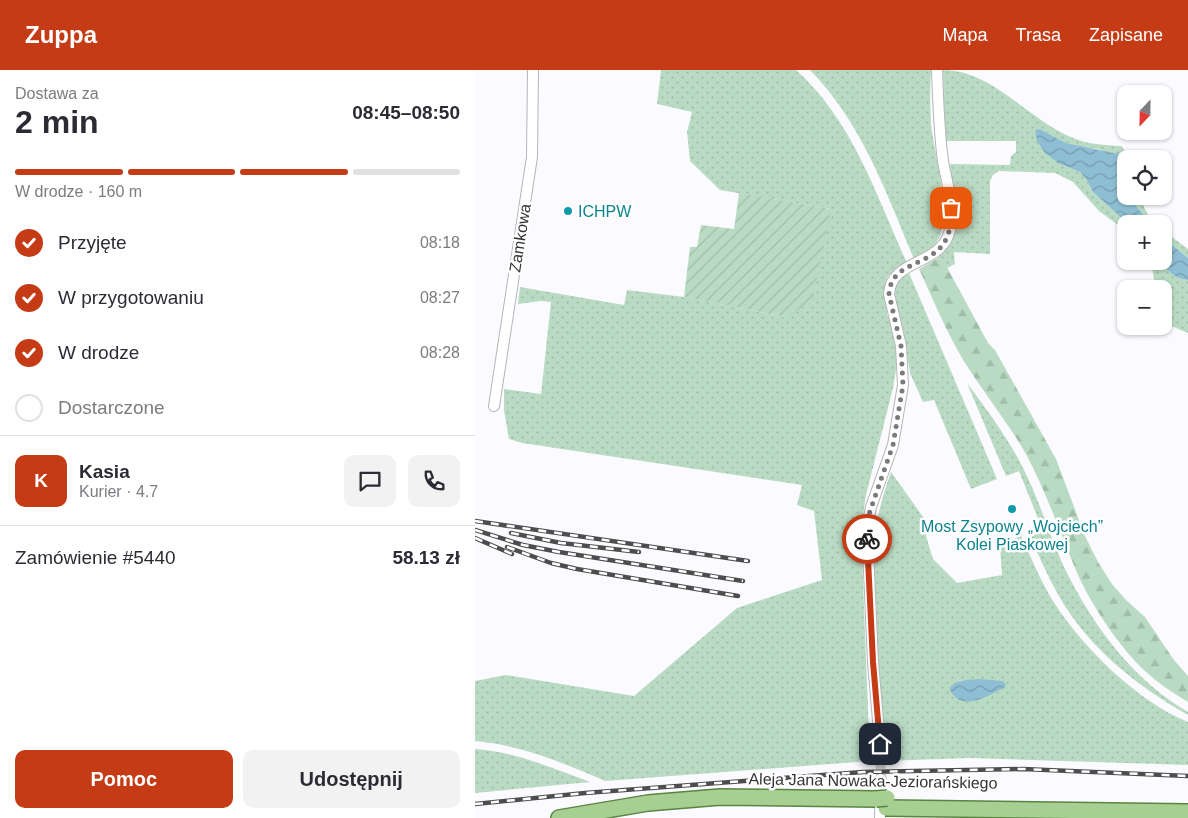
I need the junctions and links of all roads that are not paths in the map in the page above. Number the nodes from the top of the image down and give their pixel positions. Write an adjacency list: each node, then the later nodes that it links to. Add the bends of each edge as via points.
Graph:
1 (533, 70): 3 (street, Zamkowa, via 532,157)
2 (937, 70): 4 (street, via 951,229 935,254 898,273 889,286 901,346 903,385 893,445 867,526)
3 (494, 406)
4 (880, 744)
5 (881, 779): 7 (street)
6 (1188, 802): 7 (main road, Aleja Jana Nowaka-Jeziorańskiego)
7 (881, 806): 8 (main road, Aleja Jana Nowaka-Jeziorańskiego); 9 (main road, Aleja Jana Nowaka-Jeziorańskiego, via 720,797 648,803); 10 (main road, Aleja Jana Nowaka-Jeziorańskiego, via 723,807)
8 (1188, 812)
9 (559, 818)
10 (614, 818)

